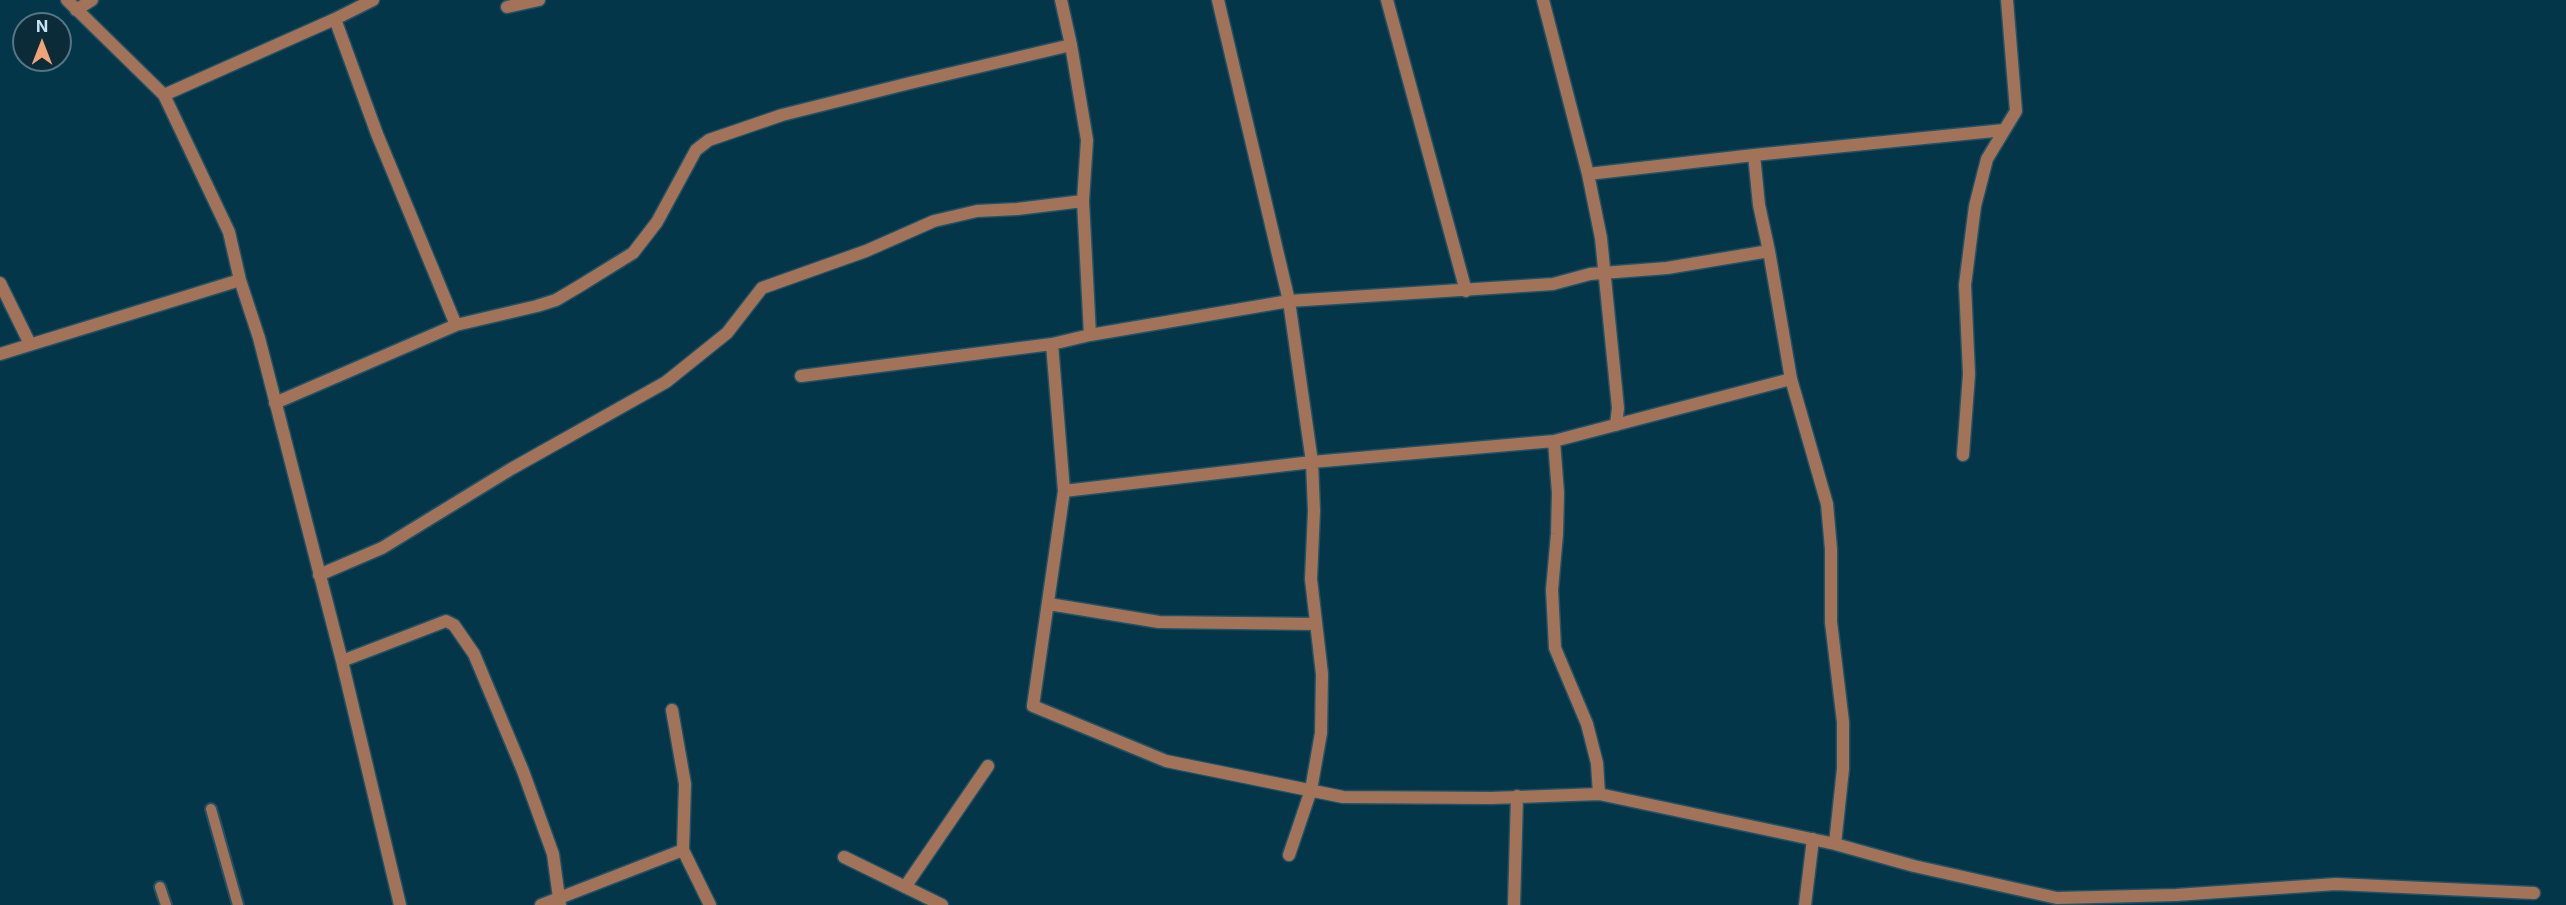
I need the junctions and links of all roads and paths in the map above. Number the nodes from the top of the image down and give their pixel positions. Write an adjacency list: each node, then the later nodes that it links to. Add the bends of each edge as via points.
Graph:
1 (92, 0): 9 (street)
2 (373, 0): 11 (street)
3 (539, 0): 10 (street)
4 (1061, 0): 12 (street)
5 (1218, 0): 23 (street)
6 (1388, 0): 22 (street)
7 (1543, 0): 16 (street)
8 (2007, 0): 14 (street, via 2016,111)
9 (72, 5): 13 (street)
10 (507, 7)
11 (335, 20): 13 (street); 24 (street)
12 (1071, 45): 17 (street, via 1087,140); 24 (street, via 792,113 709,140 696,150 657,222 633,253 556,300)
13 (164, 95): 20 (street, via 229,232)
14 (2004, 130): 15 (street); 34 (street, via 1987,159 1975,207 1965,285 1969,374)
15 (1754, 154): 16 (street); 18 (street)
16 (1588, 174): 19 (street)
17 (1083, 201): 25 (street); 37 (street, via 977,211 934,221 866,251 762,288 727,333 666,382 511,469 382,548)
18 (1769, 251): 19 (street, via 1667,268); 30 (street)
19 (1606, 273): 22 (street, via 1590,273 1553,284); 32 (street, via 1618,408)
20 (240, 280): 26 (street); 31 (street)
21 (0, 283): 26 (street)
22 (1466, 291): 23 (street)
23 (1289, 302): 25 (street); 35 (street)
24 (456, 326): 31 (street)
25 (1090, 335): 27 (street)
26 (30, 344): 28 (street)
27 (1052, 344): 29 (street); 36 (street)
28 (0, 354)
29 (801, 376)
30 (1791, 379): 32 (street); 48 (street, via 1827,504 1831,622 1843,722 1843,769)
31 (275, 403): 37 (street)
32 (1616, 425): 33 (street)
33 (1554, 441): 35 (street); 44 (street, via 1558,493 1552,590 1555,648 1587,724 1597,763)
34 (1963, 455)
35 (1312, 462): 36 (street); 39 (street, via 1311,579)
36 (1064, 491): 38 (street)
37 (319, 575): 40 (street)
38 (1049, 604): 39 (street, via 1159,622); 43 (street, via 1033,706 1166,761)
39 (1316, 624): 43 (street, via 1322,674 1321,733)
40 (342, 661): 55 (street, via 446,621 454,625 474,654 524,771 553,854); 58 (street)
41 (672, 710): 49 (street, via 686,784)
42 (988, 765): 53 (street)
43 (1311, 790): 45 (street, via 1342,797); 50 (street)
44 (1599, 794): 45 (street); 47 (street)
45 (1517, 796): 62 (street)
46 (211, 809): 57 (lane)
47 (1813, 839): 48 (street); 63 (street)
48 (1835, 844): 54 (street, via 2057,898 2336,884)
49 (683, 850): 55 (street); 60 (street)
50 (1289, 855)
51 (844, 857): 53 (street)
52 (159, 887): 56 (lane)
53 (905, 887): 61 (street)
54 (2534, 893)
55 (560, 902): 59 (street)
56 (166, 905)
57 (238, 905)
58 (400, 905)
59 (541, 905)
60 (710, 905)
61 (942, 905)
62 (1514, 905)
63 (1805, 905)

